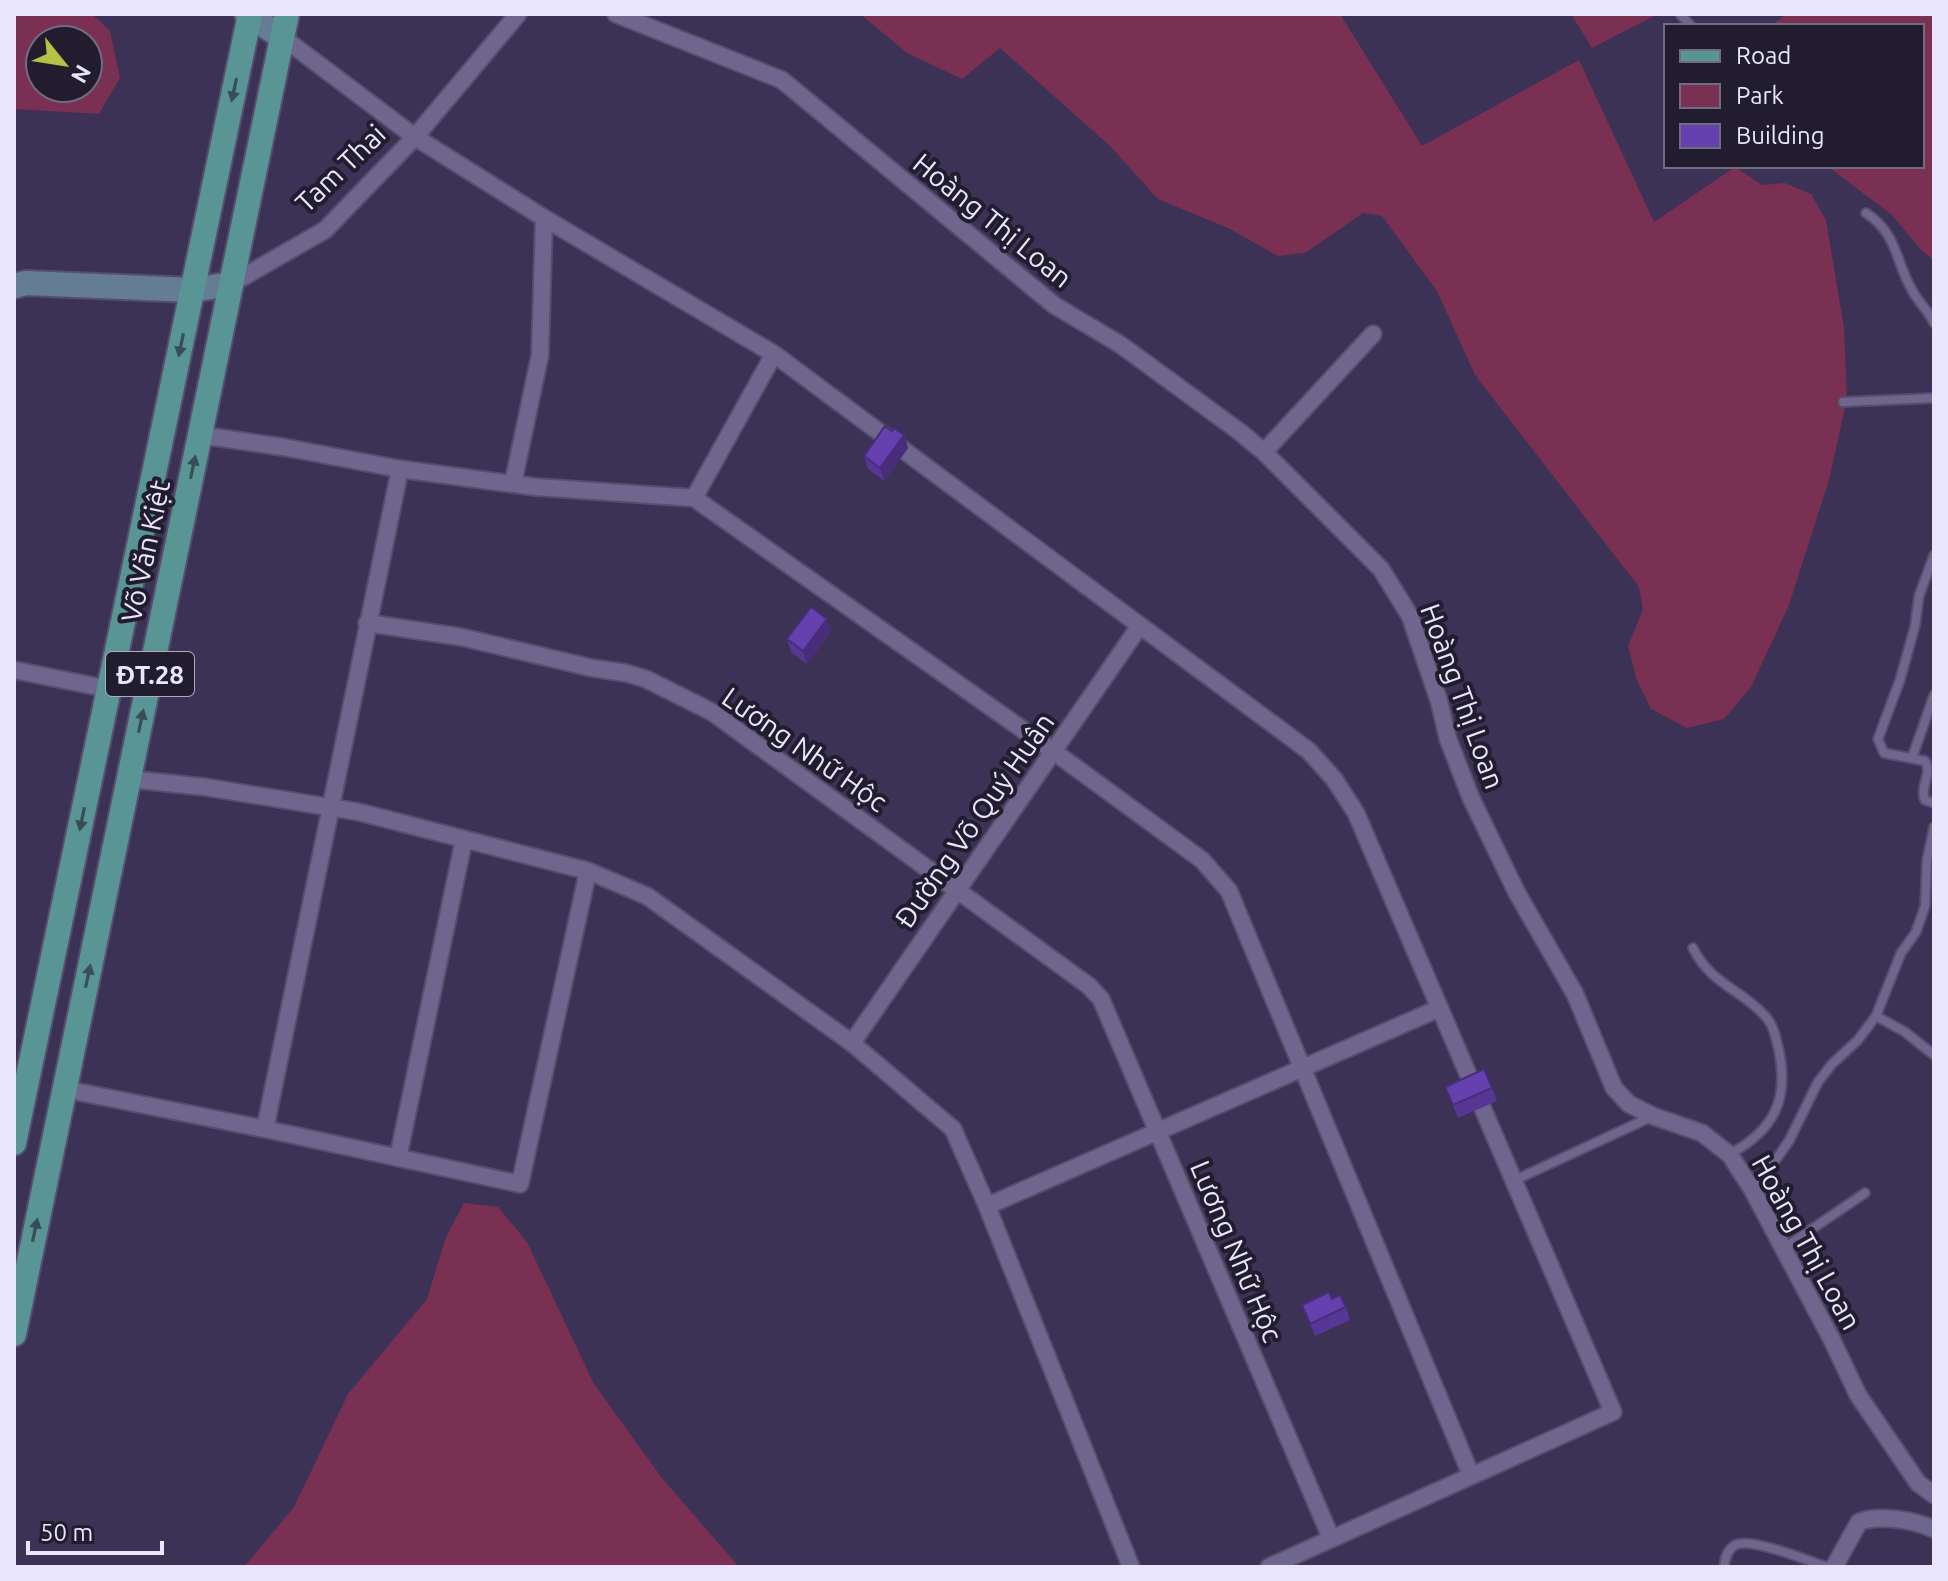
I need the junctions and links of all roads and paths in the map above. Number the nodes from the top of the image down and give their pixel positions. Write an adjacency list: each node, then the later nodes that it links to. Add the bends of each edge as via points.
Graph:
1 (518, 14): 5 (street, Tam Thai)
2 (616, 14): 17 (street, Hoàng Thị Loan, via 782,80 1054,305 1121,345)
3 (249, 15): 4 (street); 10 (main road, Võ Văn Kiệt / ĐT.28, one-way to 10)
4 (285, 25): 5 (street); 8 (main road, Võ Văn Kiệt / ĐT.28)
5 (415, 137): 7 (street); 8 (street, Tam Thai, via 325,230)
6 (1866, 213): 11 (lane, via 1892,240 1911,290)
7 (544, 218): 13 (street); 19 (street, via 540,355)
8 (231, 284): 10 (street, Tam Thai); 16 (main road, Võ Văn Kiệt / ĐT.28)
9 (14, 286): 10 (street, Tam Thai)
10 (192, 290): 25 (main road, Võ Văn Kiệt / ĐT.28, one-way to 25)
11 (1934, 323)
12 (1373, 334): 17 (street)
13 (774, 354): 20 (street); 23 (street)
14 (1934, 398): 15 (lane)
15 (1843, 402)
16 (200, 435): 18 (street); 29 (main road, Võ Văn Kiệt / ĐT.28, one-way to 16)
17 (1264, 452): 43 (street, Hoàng Thị Loan, via 1381,569 1410,616 1448,739 1517,893 1575,994 1614,1088 1629,1104)
18 (400, 469): 19 (street); 22 (street)
19 (513, 483): 20 (street)
20 (694, 498): 27 (street)
21 (1934, 555): 28 (lane, via 1878,739 1884,753)
22 (367, 623): 31 (street); 35 (street, Lương Nhữ Hộc, via 461,637 646,679 712,712)
23 (1139, 627): 27 (street, Đường Võ Quý Huân); 37 (street, via 1309,751 1334,779 1367,834)
24 (14, 670): 25 (street)
25 (109, 689): 46 (main road, Võ Văn Kiệt / ĐT.28, one-way to 46)
26 (1934, 695): 28 (lane)
27 (1053, 751): 35 (street, Đường Võ Quý Huân); 41 (street, via 1202,860 1229,891)
28 (1912, 758): 30 (lane, via 1928,765 1923,795)
29 (129, 779): 31 (street); 42 (main road, Võ Văn Kiệt / ĐT.28, one-way to 29)
30 (1934, 803)
31 (330, 807): 33 (street); 44 (street)
32 (1934, 827): 38 (lane, via 1925,906)
33 (464, 839): 34 (street); 47 (street)
34 (588, 871): 39 (street, via 647,896); 47 (street, via 520,1184)
35 (958, 890): 39 (street, Đường Võ Quý Huân); 45 (street, Lương Nhữ Hộc, via 1101,999)
36 (1693, 948): 48 (lane, via 1712,975 1767,1017 1780,1059 1776,1111)
37 (1440, 1008): 41 (street); 49 (street)
38 (1876, 1016): 40 (lane); 50 (lane, via 1818,1082 1789,1141)
39 (852, 1043): 52 (street, via 953,1129)
40 (1934, 1055)
41 (1302, 1068): 45 (street); 55 (street)
42 (64, 1089): 44 (street); 54 (main road, Võ Văn Kiệt / ĐT.28, one-way to 42)
43 (1653, 1116): 48 (street, Hoàng Thị Loan, via 1702,1133); 49 (lane)
44 (265, 1129): 47 (street)
45 (1158, 1132): 52 (street); 58 (street, Lương Nhữ Hộc)
46 (14, 1143)
47 (398, 1158)
48 (1733, 1159): 50 (street, Hoàng Thị Loan)
49 (1512, 1181): 55 (street, via 1613,1412)
50 (1754, 1193): 53 (street, Hoàng Thị Loan)
51 (1865, 1193): 53 (lane)
52 (987, 1206): 59 (street)
53 (1783, 1249): 56 (street, Hoàng Thị Loan, via 1858,1395 1918,1483)
54 (14, 1334)
55 (1471, 1475): 58 (street)
56 (1934, 1495)
57 (1934, 1529): 63 (street, via 1895,1520 1859,1522)
58 (1331, 1538): 60 (street)
59 (1131, 1567)
60 (1269, 1567)
61 (1724, 1567): 62 (lane, via 1731,1547 1745,1543)
62 (1827, 1567)
63 (1834, 1567)

